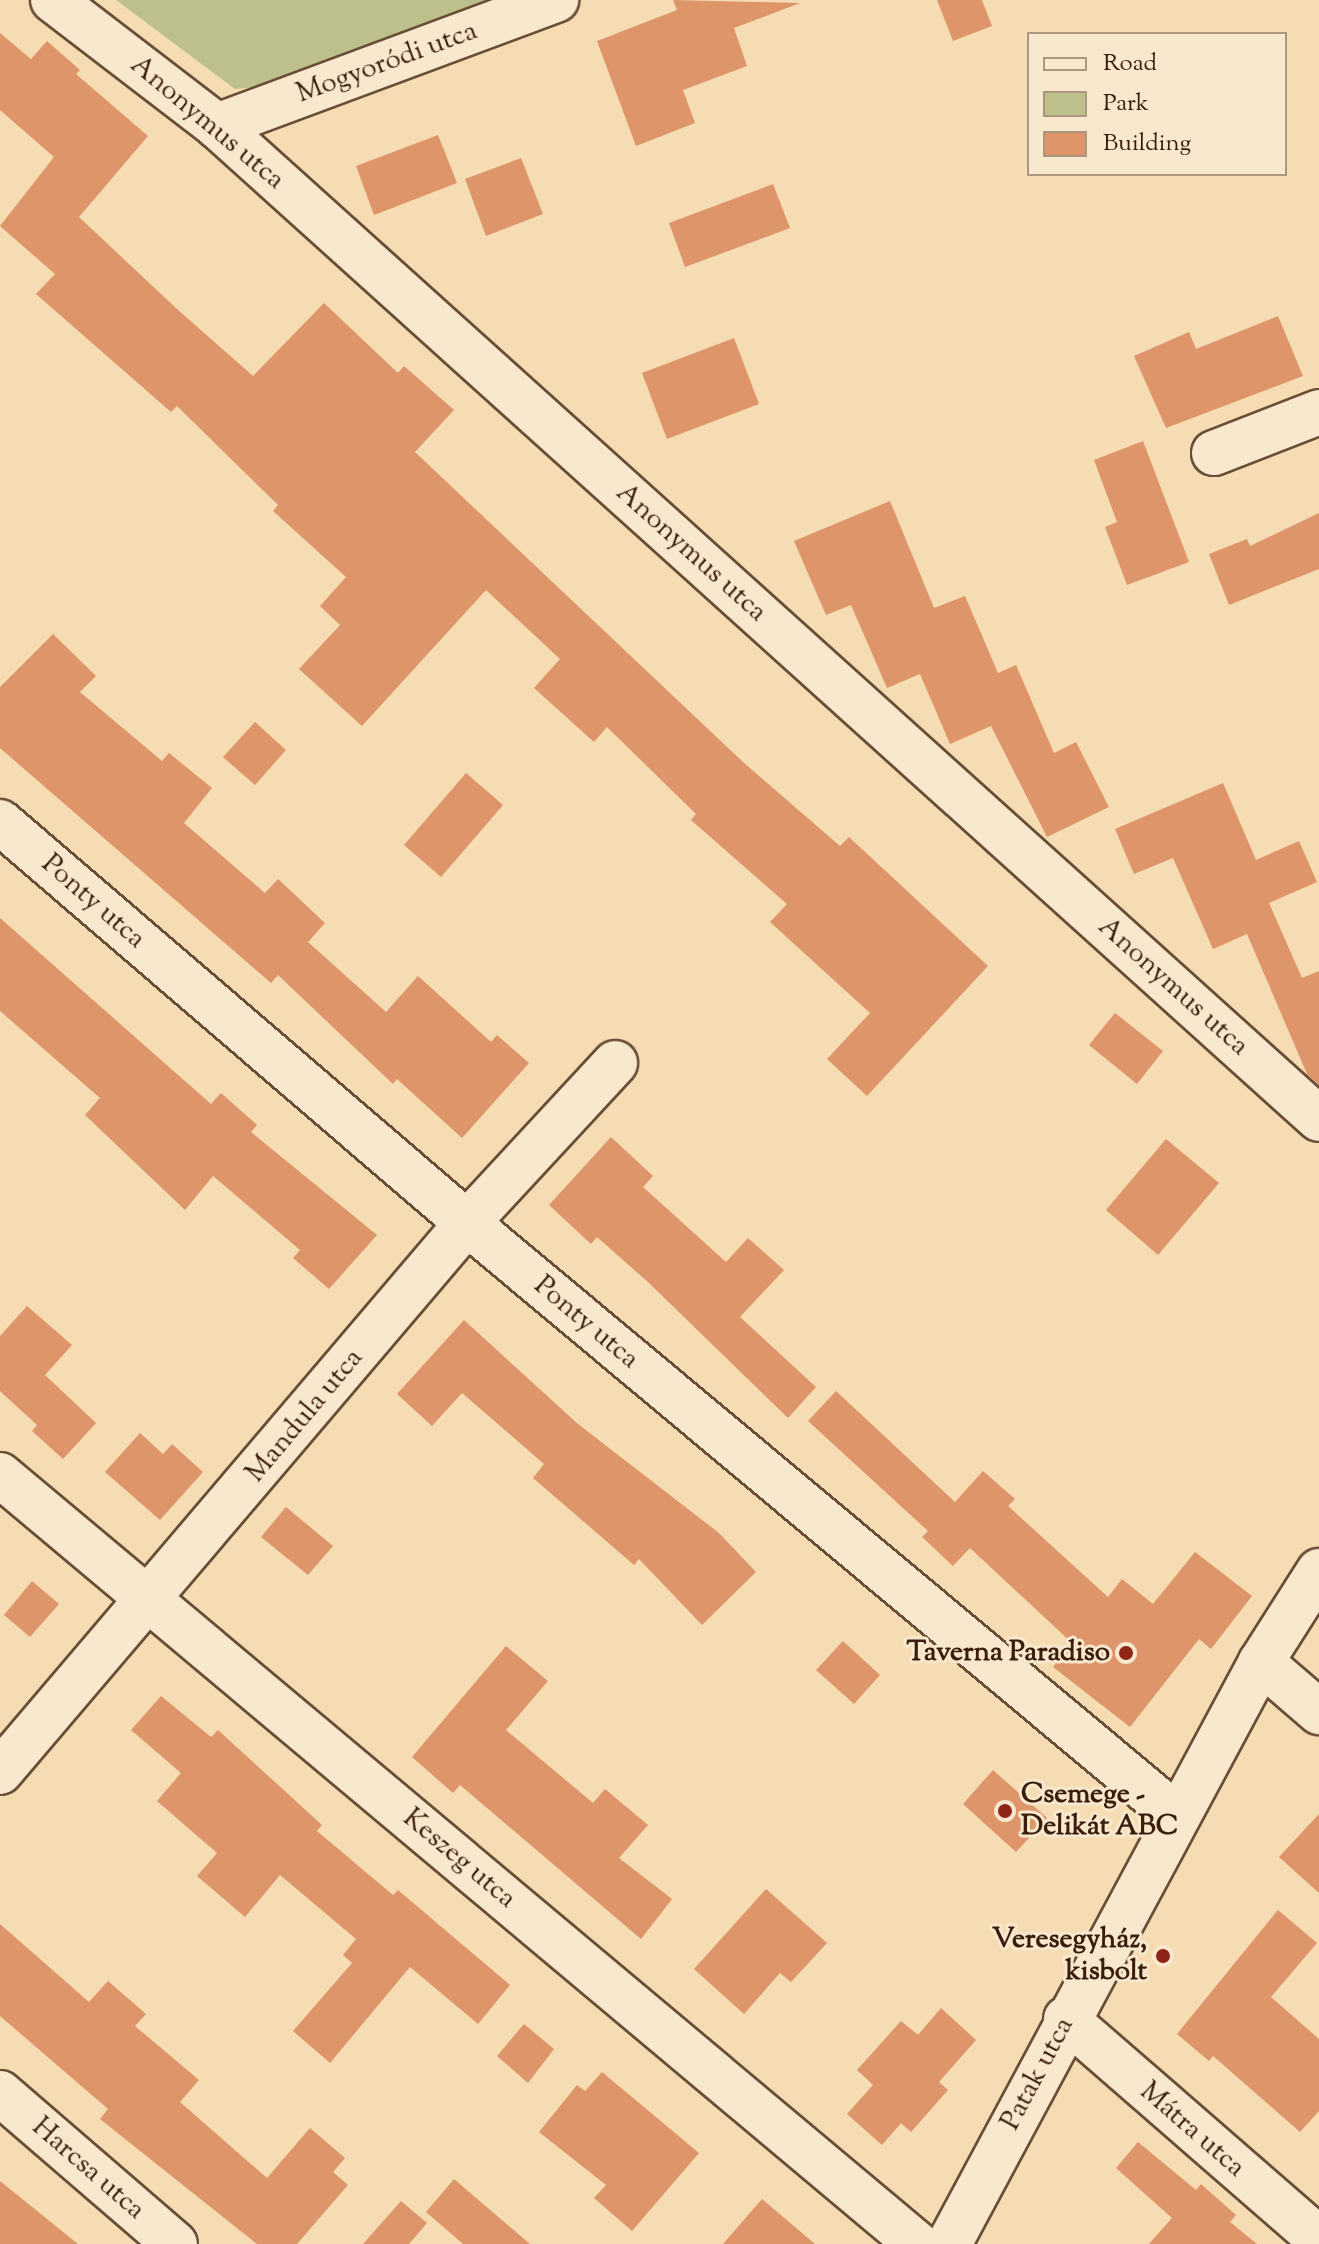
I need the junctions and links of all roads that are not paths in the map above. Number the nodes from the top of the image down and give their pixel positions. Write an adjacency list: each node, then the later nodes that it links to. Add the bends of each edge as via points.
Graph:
1 (53, 0): 3 (street, Anonymus utca)
2 (556, 0): 3 (street, Mogyoródi utca)
3 (217, 126): 8 (street, Anonymus utca)
4 (1319, 412): 5 (street)
5 (1214, 453)
6 (0, 822): 9 (street, Ponty utca)
7 (615, 1063): 9 (street, Mandula utca)
8 (1319, 1119)
9 (467, 1223): 12 (street, Mandula utca); 16 (street, Ponty utca)
10 (0, 1475): 12 (street, Keszeg utca)
11 (1319, 1571): 13 (street, Patak utca)
12 (150, 1600): 15 (street, Mandula utca); 21 (street, Keszeg utca)
13 (1261, 1662): 14 (street); 16 (street, Patak utca)
14 (1319, 1712)
15 (0, 1772)
16 (1177, 1816): 17 (street, Patak utca)
17 (1066, 2019): 19 (street, Mátra utca); 22 (street, Patak utca)
18 (0, 2093): 20 (street, Harcsa utca)
19 (1319, 2239)
20 (175, 2244)
21 (917, 2244)
22 (949, 2244)

